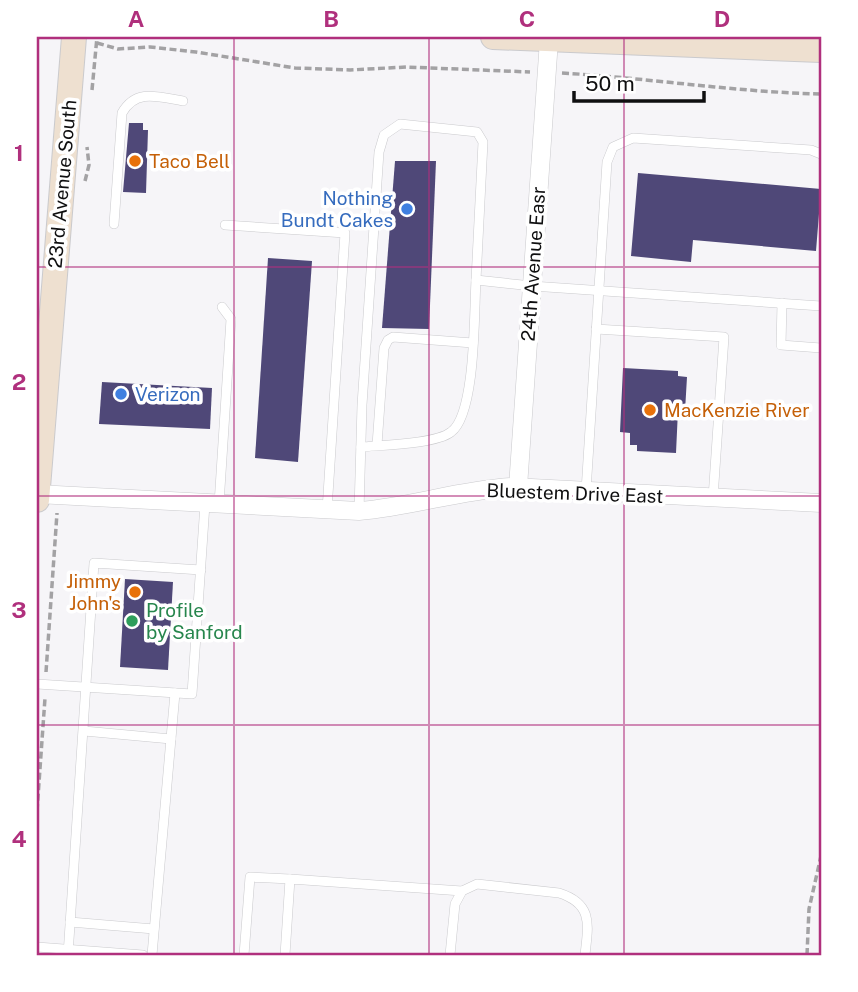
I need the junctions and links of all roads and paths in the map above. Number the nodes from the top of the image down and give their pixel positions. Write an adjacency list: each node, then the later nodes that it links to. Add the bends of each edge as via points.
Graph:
1 (74, 37): 25 (street, 23rd Avenue South)
2 (97, 37): 6 (path, via 97,43 118,49 150,47 295,68)
3 (493, 37): 4 (street)
4 (549, 40): 5 (street); 6 (street, 24th Avenue Easr)
5 (821, 50)
6 (546, 73): 7 (path); 13 (street, 24th Avenue Easr)
7 (821, 94)
8 (183, 101): 10 (lane, via 150,96 127,104 122,113)
9 (821, 154): 14 (lane, via 633,138 621,141 607,162)
10 (114, 224)
11 (225, 225): 30 (lane, via 345,233)
12 (476, 280): 13 (lane); 19 (lane); 22 (lane, via 483,142 477,132 400,124 383,135 379,152)
13 (532, 286): 14 (lane); 23 (street, 24th Avenue Easr)
14 (598, 290): 15 (lane); 18 (lane)
15 (782, 303): 16 (lane); 20 (lane, via 781,345)
16 (821, 306)
17 (222, 307): 29 (lane, via 231,319)
18 (596, 329): 24 (lane); 26 (lane, via 724,337)
19 (472, 343): 21 (lane, via 468,399 461,422 450,434); 21 (lane, via 388,340)
20 (821, 348)
21 (377, 445): 22 (lane)
22 (361, 446): 31 (lane)
23 (518, 487): 24 (street, Bluestem Drive East); 31 (street, Bluestem Drive East)
24 (586, 491): 26 (street, Bluestem Drive East)
25 (37, 494): 27 (street, 23rd Avenue South); 29 (street, Bluestem Drive East)
26 (713, 498): 28 (street, Bluestem Drive East)
27 (37, 500)
28 (821, 503)
29 (212, 504): 30 (street, Bluestem Drive East); 32 (lane)
30 (327, 510): 31 (street, Bluestem Drive East)
31 (359, 511)
32 (201, 570): 34 (lane, via 94,563); 35 (lane, via 192,694)
33 (37, 684): 34 (lane)
34 (86, 687): 35 (lane); 36 (lane)
35 (175, 693): 37 (lane)
36 (84, 731): 37 (lane); 41 (lane)
37 (171, 738): 42 (lane)
38 (821, 856): 51 (path, via 809,909)
39 (290, 878): 40 (lane); 47 (lane, via 250,877); 48 (lane)
40 (462, 891): 49 (lane, via 455,904); 50 (lane, via 477,884 572,897 587,915)
41 (70, 922): 42 (lane); 44 (lane)
42 (154, 929): 46 (lane)
43 (37, 947): 44 (lane)
44 (68, 953): 45 (lane)
45 (143, 955)
46 (152, 955)
47 (244, 955)
48 (285, 955)
49 (450, 955)
50 (586, 955)
51 (807, 955)

